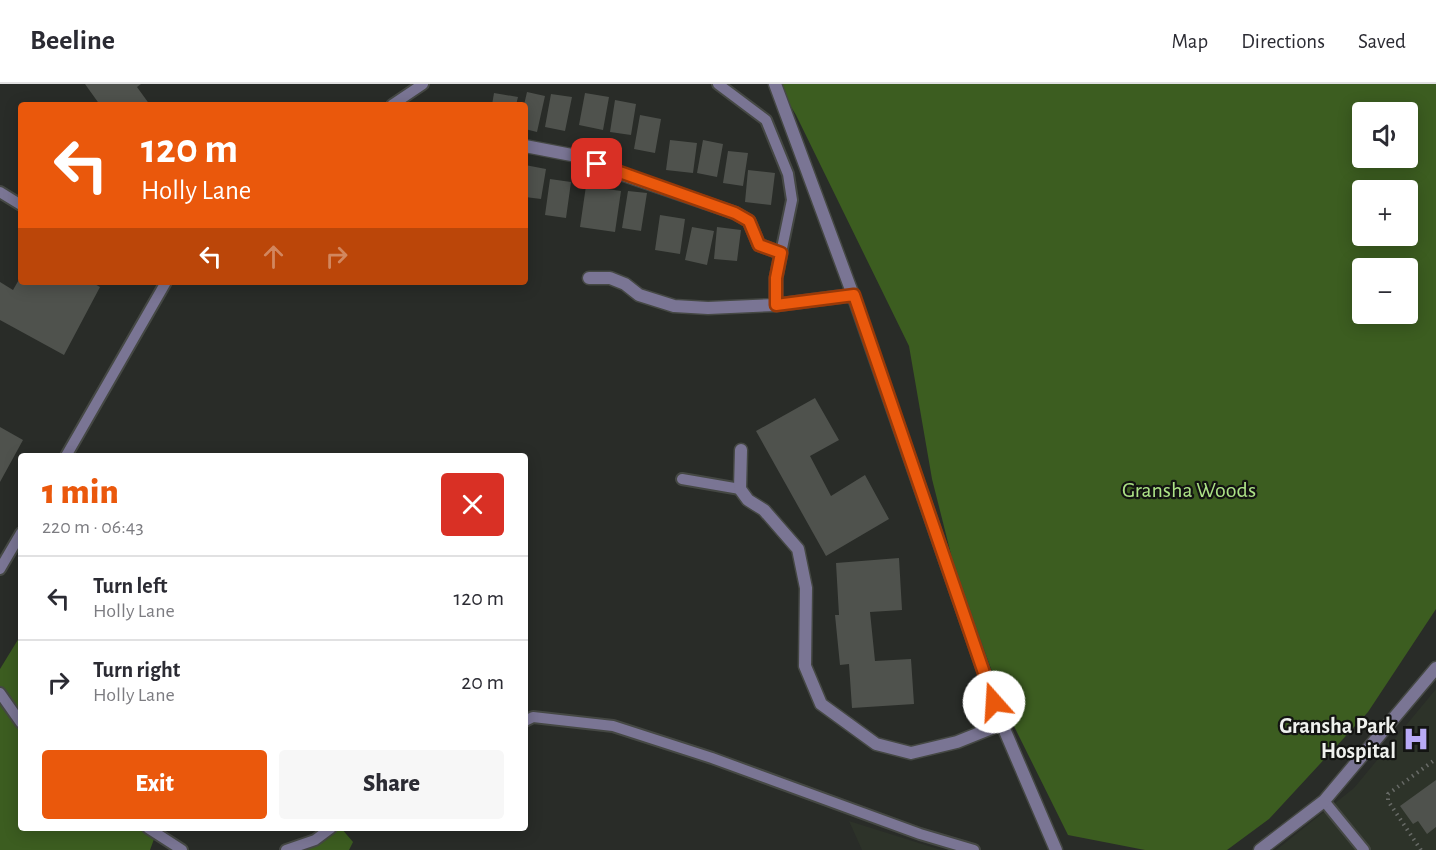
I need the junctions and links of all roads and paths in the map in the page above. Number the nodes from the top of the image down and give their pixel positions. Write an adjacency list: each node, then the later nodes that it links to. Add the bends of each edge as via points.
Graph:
1 (423, 84): 4 (lane)
2 (718, 84): 8 (lane, via 766,120 788,174 792,200)
3 (775, 84): 11 (street)
4 (396, 102)
5 (528, 147): 8 (street, via 582,157 735,213 749,221 759,245)
6 (0, 192): 7 (lane)
7 (18, 204)
8 (781, 253): 12 (street)
9 (589, 278): 12 (street, via 610,278 639,295 674,306)
10 (163, 285): 14 (lane)
11 (854, 295): 12 (street); 23 (street)
12 (776, 305)
13 (741, 450): 16 (street)
14 (68, 453)
15 (682, 479): 16 (lane)
16 (740, 489): 23 (street, via 798,549 806,588 805,666 821,704 876,744 911,753 957,742)
17 (18, 538): 18 (lane)
18 (0, 569)
19 (1436, 668): 25 (street)
20 (0, 693): 21 (lane)
21 (18, 719)
22 (528, 720): 30 (lane, via 613,726)
23 (1002, 724): 31 (street)
24 (1436, 759): 34 (path, via 1388,794 1388,801)
25 (1324, 801): 32 (street); 33 (lane)
26 (153, 831): 28 (lane)
27 (328, 831): 29 (lane)
28 (182, 850)
29 (286, 850)
30 (974, 850)
31 (1056, 850)
32 (1260, 850)
33 (1364, 850)
34 (1421, 850)

